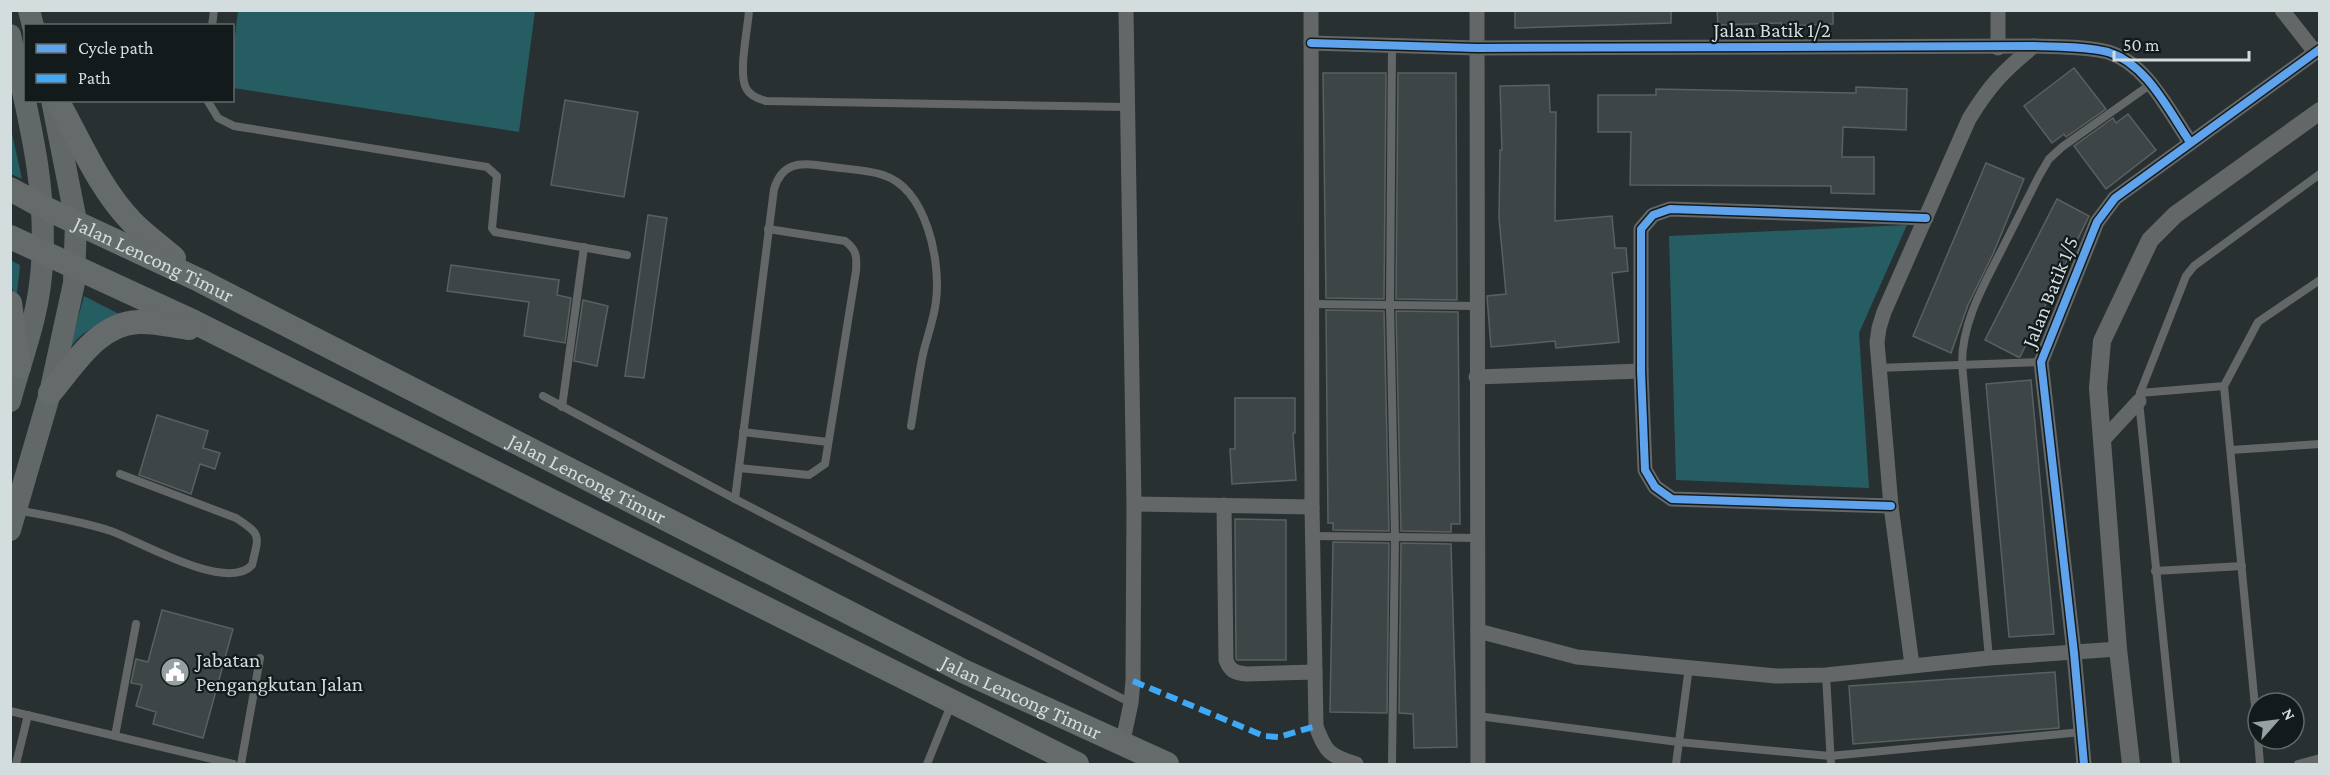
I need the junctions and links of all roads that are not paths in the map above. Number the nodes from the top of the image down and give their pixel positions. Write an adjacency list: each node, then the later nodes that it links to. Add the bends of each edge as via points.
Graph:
1 (749, 10): 20 (lane, via 743,75 754,98)
2 (1126, 10): 20 (street)
3 (1311, 10): 8 (street)
4 (1477, 10): 11 (street)
5 (1998, 10): 12 (street)
6 (2282, 10): 13 (street)
7 (10, 35): 15 (main road)
8 (1311, 44): 9 (street, Jalan Batik 1/2); 37 (street)
9 (1392, 46): 11 (street, Jalan Batik 1/2); 38 (lane)
10 (2034, 46): 12 (street, Jalan Batik 1/2); 14 (street, Jalan Batik 1/2, via 2108,52 2130,63); 26 (street, via 2006,68 1986,91 1969,119)
11 (1477, 48): 12 (street, Jalan Batik 1/2); 39 (street)
12 (1998, 48)
13 (2317, 51): 22 (street, Jalan Batik 1/5)
14 (2151, 84): 22 (street, Jalan Batik 1/2); 42 (lane, via 2049,159 1978,297 1966,326)
15 (24, 95)
16 (26, 102): 25 (main road)
17 (52, 102): 27 (main road)
18 (58, 102): 35 (highway, via 120,207)
19 (208, 102): 30 (lane, via 218,118 234,126 487,167 496,176 492,228 495,232)
20 (1127, 107): 62 (street)
21 (2319, 111): 55 (street, via 2175,215 2150,240 2102,341 2098,388)
22 (2190, 142): 41 (street, Jalan Batik 1/5, via 2115,198 2097,222)
23 (2319, 174): 50 (lane, via 2194,266 2186,276)
24 (10, 189): 25 (highway, Jalan Lencong Timur)
25 (43, 207): 27 (highway, Jalan Lencong Timur); 31 (main road)
26 (1926, 218): 44 (street, via 1879,328); 45 (street, via 1670,209 1653,215 1641,229)
27 (76, 221): 33 (main road); 35 (highway, Jalan Lencong Timur)
28 (768, 229): 53 (lane, via 778,176 795,165 884,175 904,188 915,202 928,226 935,258 936,300); 54 (lane); 56 (lane, via 845,241 854,247 857,256)
29 (10, 237): 31 (highway, Jalan Lencong Timur)
30 (584, 247): 32 (lane); 52 (lane)
31 (42, 253): 33 (highway, Jalan Lencong Timur); 43 (main road, via 34,318)
32 (627, 255)
33 (75, 268): 40 (highway, Jalan Lencong Timur); 48 (main road, via 73,298)
34 (2319, 280): 47 (lane, via 2258,322)
35 (201, 281): 91 (highway, Jalan Lencong Timur, via 963,671)
36 (10, 303): 43 (highway)
37 (1312, 303): 38 (lane); 65 (street)
38 (1390, 306): 39 (lane); 68 (lane)
39 (1476, 306): 46 (street)
40 (216, 332): 48 (highway, via 148,322 114,328 87,348); 83 (highway, Jalan Lencong Timur)
41 (2041, 362): 42 (lane); 75 (street, Jalan Batik 1/5)
42 (1962, 364): 44 (lane); 77 (lane)
43 (19, 367): 51 (main road)
44 (1878, 368): 64 (street)
45 (1641, 371): 46 (street); 64 (street, via 1644,470 1655,487 1672,499)
46 (1476, 377): 69 (street)
47 (2224, 386): 50 (lane); 58 (lane)
48 (50, 393): 66 (main road)
49 (543, 396): 52 (lane)
50 (2139, 397): 55 (street); 71 (lane)
51 (10, 401)
52 (562, 407): 61 (lane)
53 (911, 426)
54 (743, 432): 56 (lane); 59 (lane)
55 (2103, 440): 74 (street)
56 (828, 442): 59 (lane, via 825,464 809,475)
57 (2319, 444): 58 (lane)
58 (2231, 450): 70 (lane)
59 (739, 468): 61 (lane)
60 (120, 474): 66 (lane, via 236,518 252,529 258,539 252,565 241,572 226,573 192,565 112,532)
61 (735, 499): 84 (lane)
62 (1134, 504): 63 (street); 84 (street)
63 (1224, 505): 65 (street); 80 (street, via 1226,660 1230,669 1238,674)
64 (1891, 506): 78 (street)
65 (1312, 507): 67 (street)
66 (13, 520)
67 (1314, 536): 68 (lane); 80 (street)
68 (1395, 536): 69 (lane); 101 (lane)
69 (1478, 538): 73 (street)
70 (2242, 566): 71 (lane); 82 (lane)
71 (2155, 571): 106 (lane)
72 (136, 624): 89 (lane)
73 (1478, 631): 79 (street, via 1577,657); 87 (street)
74 (2118, 649): 75 (street); 105 (street)
75 (2074, 653): 77 (street); 88 (street, Jalan Batik 1/5)
76 (260, 658): 96 (lane)
77 (1989, 658): 78 (street)
78 (1912, 665): 81 (street)
79 (1689, 667): 81 (street, via 1776,676); 90 (lane)
80 (1315, 672): 100 (street, via 1316,726 1323,746 1334,758)
81 (1826, 675): 93 (lane)
82 (2254, 691)
83 (953, 701): 97 (lane); 98 (highway, Jalan Lencong Timur)
84 (1131, 703): 91 (street)
85 (10, 711): 86 (lane)
86 (28, 715): 89 (lane); 94 (lane)
87 (1478, 716): 90 (lane); 102 (street)
88 (2082, 732): 93 (lane); 104 (street, Jalan Batik 1/5)
89 (115, 736): 95 (lane)
90 (1678, 742): 93 (lane); 103 (lane)
91 (1122, 745): 99 (highway, Jalan Lencong Timur)
92 (2319, 758): 107 (lane)
93 (1831, 760)
94 (16, 765)
95 (233, 765)
96 (242, 765)
97 (927, 765)
98 (1077, 765)
99 (1167, 765)
100 (1356, 765)
101 (1392, 765)
102 (1478, 765)
103 (1676, 765)
104 (2084, 765)
105 (2131, 765)
106 (2176, 765)
107 (2298, 765)

